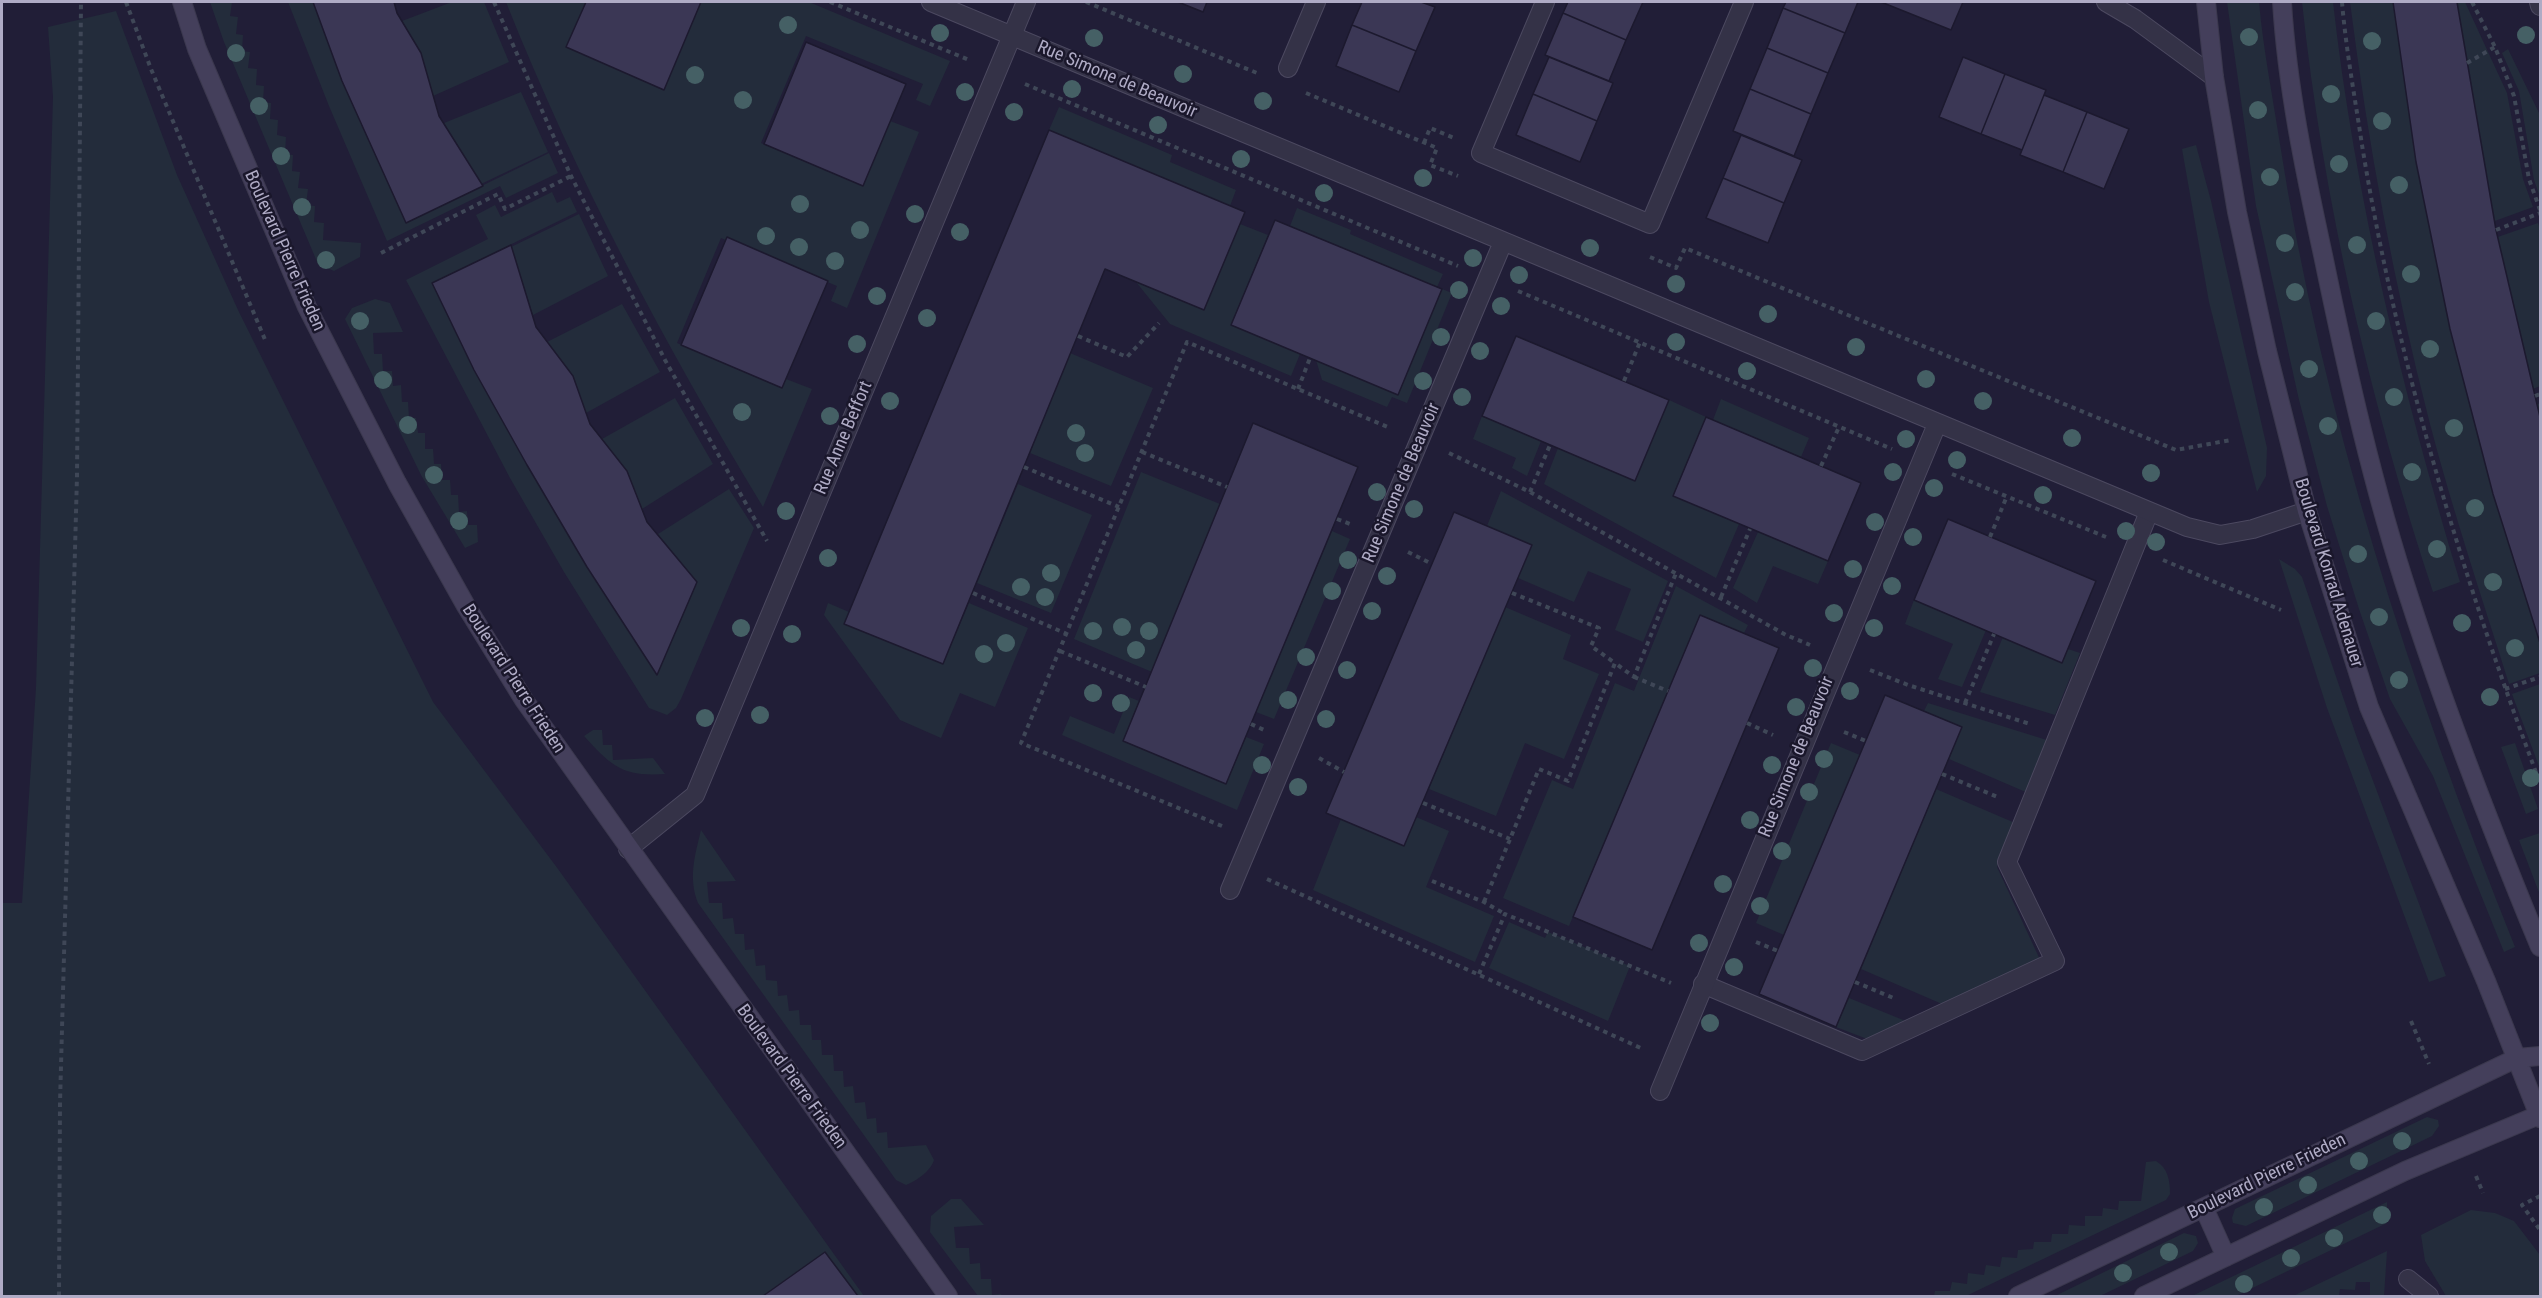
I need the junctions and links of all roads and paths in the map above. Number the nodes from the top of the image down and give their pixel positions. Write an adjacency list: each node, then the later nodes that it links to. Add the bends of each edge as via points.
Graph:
1 (81, 2): 101 (path, via 77,476 60,1103)
2 (126, 2): 34 (path)
3 (182, 2): 82 (main road, Boulevard Pierre Frieden, via 196,49 306,307 397,483 524,700)
4 (494, 2): 26 (path)
5 (830, 2): 22 (path)
6 (931, 2): 18 (street, Rue Simone de Beauvoir)
7 (1026, 2): 18 (street, Rue Anne Beffort)
8 (1316, 2): 21 (street)
9 (1545, 2): 10 (street, via 1480,153 1650,224)
10 (1744, 2)
11 (2106, 2): 23 (street)
12 (2206, 2): 23 (main road, Boulevard Konrad Adenauer)
13 (2282, 2): 88 (main road, via 2310,193 2371,461 2410,599 2487,818)
14 (2342, 2): 72 (path, via 2370,193 2395,312 2444,504)
15 (2472, 2): 19 (path)
16 (2538, 2): 17 (street)
17 (2541, 6)
18 (1012, 35): 22 (street, Rue Anne Beffort); 29 (street, Rue Simone de Beauvoir)
19 (2495, 47): 20 (path); 27 (path, via 2514,96 2529,179)
20 (2467, 63)
21 (1288, 68)
22 (997, 72): 31 (path); 59 (street, Rue Anne Beffort)
23 (2214, 77): 53 (main road, Boulevard Konrad Adenauer, via 2237,212)
24 (1463, 141): 25 (path, via 1431,128)
25 (1425, 142)
26 (571, 176): 30 (path, via 505,209 498,194); 59 (path, via 666,360)
27 (2541, 212): 28 (path)
28 (2496, 230)
29 (1503, 242): 31 (street, Rue Simone de Beauvoir); 41 (street, Rue Simone de Beauvoir)
30 (381, 253)
31 (1488, 278): 35 (path); 43 (street, Rue Simone de Beauvoir)
32 (1159, 323): 33 (path, via 1127,357)
33 (1078, 336)
34 (266, 342)
35 (1640, 342): 37 (path); 42 (path)
36 (1310, 358): 38 (path)
37 (1624, 381)
38 (1298, 389): 43 (path); 45 (path, via 1187,342)
39 (2541, 394): 40 (path)
40 (2535, 396)
41 (1937, 424): 46 (street, Rue Simone de Beauvoir); 54 (street, Rue Simone de Beauvoir)
42 (1839, 427): 46 (path); 47 (path)
43 (1421, 441): 50 (path); 81 (street, Rue Simone de Beauvoir)
44 (1550, 445): 50 (path)
45 (1142, 452): 49 (path); 52 (path)
46 (1921, 461): 51 (path); 67 (street, Rue Simone de Beauvoir)
47 (1821, 466)
48 (1024, 467): 52 (path)
49 (1227, 487)
50 (1530, 492): 58 (path)
51 (2007, 496): 56 (path); 57 (path)
52 (1119, 507): 64 (path)
53 (2307, 511): 54 (street, Rue Simone de Beauvoir, via 2220,535); 92 (main road, Boulevard Konrad Adenauer, via 2369,707)
54 (2149, 512): 57 (street)
55 (1750, 529): 62 (path)
56 (1990, 537)
57 (2134, 548): 63 (path); 75 (street)
58 (1676, 573): 62 (path); 69 (path)
59 (786, 576): 82 (street, Rue Anne Beffort, via 695,795)
60 (973, 593): 64 (path)
61 (1512, 593): 68 (path, via 1599,628 1591,646)
62 (1721, 597): 67 (path, via 1786,635)
63 (2281, 610)
64 (1066, 634): 66 (path)
65 (1994, 634): 74 (path)
66 (1060, 651): 71 (path); 81 (path, via 1021,743)
67 (1839, 657): 74 (path); 90 (street, Rue Simone de Beauvoir)
68 (1615, 663): 69 (path); 80 (path, via 1568,781 1539,769)
69 (1634, 676): 73 (path)
70 (2541, 677): 72 (path)
71 (1146, 687)
72 (2505, 689): 77 (path)
73 (1668, 691)
74 (1965, 703): 75 (path)
75 (2060, 733): 79 (street)
76 (1942, 774): 79 (path)
77 (2541, 783)
78 (1423, 803): 80 (path)
79 (2029, 810): 90 (street, via 2007,862 2055,961 1862,1051)
80 (1510, 839): 86 (path)
81 (1251, 840): 83 (street, Rue Simone de Beauvoir)
82 (628, 849): 102 (main road, Boulevard Pierre Frieden)
83 (1240, 866): 85 (street, Rue Simone de Beauvoir); 89 (path)
84 (1432, 881): 86 (path)
85 (1230, 890)
86 (1484, 902): 87 (path)
87 (1505, 914): 89 (path); 90 (path)
88 (2541, 947)
89 (1479, 974): 93 (path)
90 (1701, 990): 93 (street, Rue Simone de Beauvoir)
91 (2541, 1056): 92 (main road)
92 (2517, 1058): 95 (main road, Boulevard Konrad Adenauer); 97 (main road, Boulevard Pierre Frieden)
93 (1671, 1062): 94 (street, Rue Simone de Beauvoir)
94 (1660, 1091)
95 (2540, 1115): 99 (main road, via 2405,1171)
96 (2541, 1196): 98 (path, via 2522,1205)
97 (2204, 1208): 99 (main road); 103 (main road, Boulevard Pierre Frieden)
98 (2541, 1230)
99 (2226, 1257): 104 (main road)
100 (2408, 1279): 105 (street)
101 (59, 1296)
102 (948, 1296)
103 (2018, 1296)
104 (2144, 1296)
105 (2429, 1296)

